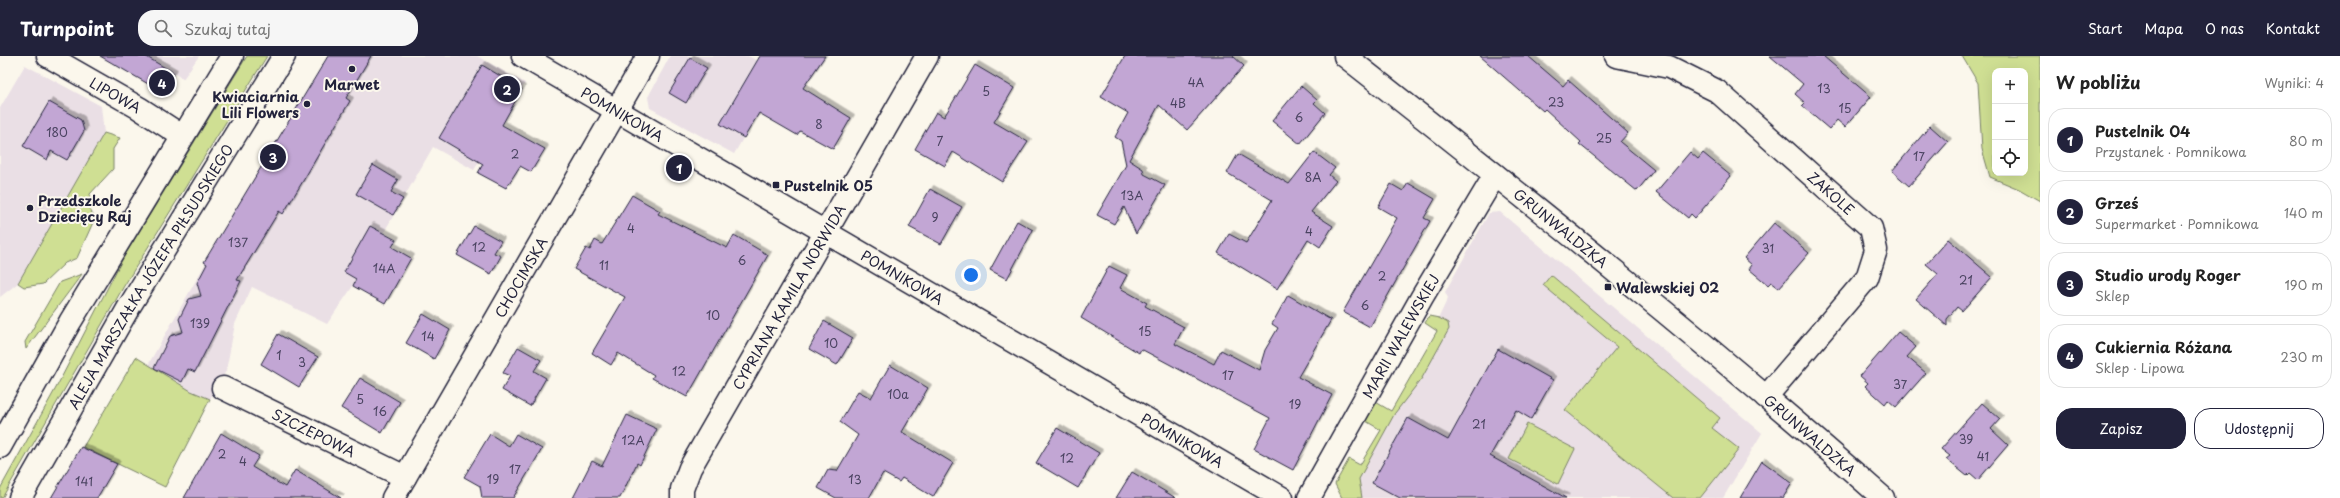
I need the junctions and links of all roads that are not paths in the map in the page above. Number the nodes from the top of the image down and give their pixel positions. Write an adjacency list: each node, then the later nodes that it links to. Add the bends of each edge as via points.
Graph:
1 (48, 56): 10 (street, LIPOWA)
2 (232, 56): 10 (street)
3 (284, 56): 17 (street, ALEJA MARSZAŁKA JÓZEFA PIŁSUDSKIEGO, via 129,307)
4 (523, 56): 9 (street, POMNIKOWA)
5 (648, 56): 9 (street, CHOCIMSKA)
6 (927, 56): 12 (street, CYPRIANA KAMILA NORWIDA)
7 (1345, 56): 11 (street, GRUNWALDZKA)
8 (1616, 56): 14 (street, ZAKOLE, via 1669,67 1717,91 1871,228 1876,250 1867,278)
9 (616, 110): 12 (street, POMNIKOWA); 16 (street, CHOCIMSKA)
10 (182, 136): 15 (street, via 70,322)
11 (1496, 175): 14 (street, GRUNWALDZKA); 21 (street, MARII WALEWSKIEJ, via 1422,297)
12 (825, 231): 19 (street, CYPRIANA KAMILA NORWIDA, via 690,468 682,489); 20 (street, POMNIKOWA)
13 (223, 388): 16 (street, SZCZEPOWA)
14 (1766, 397): 22 (street, GRUNWALDZKA)
15 (0, 447)
16 (404, 477): 18 (street, CHOCIMSKA)
17 (20, 498)
18 (393, 498)
19 (682, 498)
20 (1282, 498)
21 (1309, 498)
22 (1883, 498)

